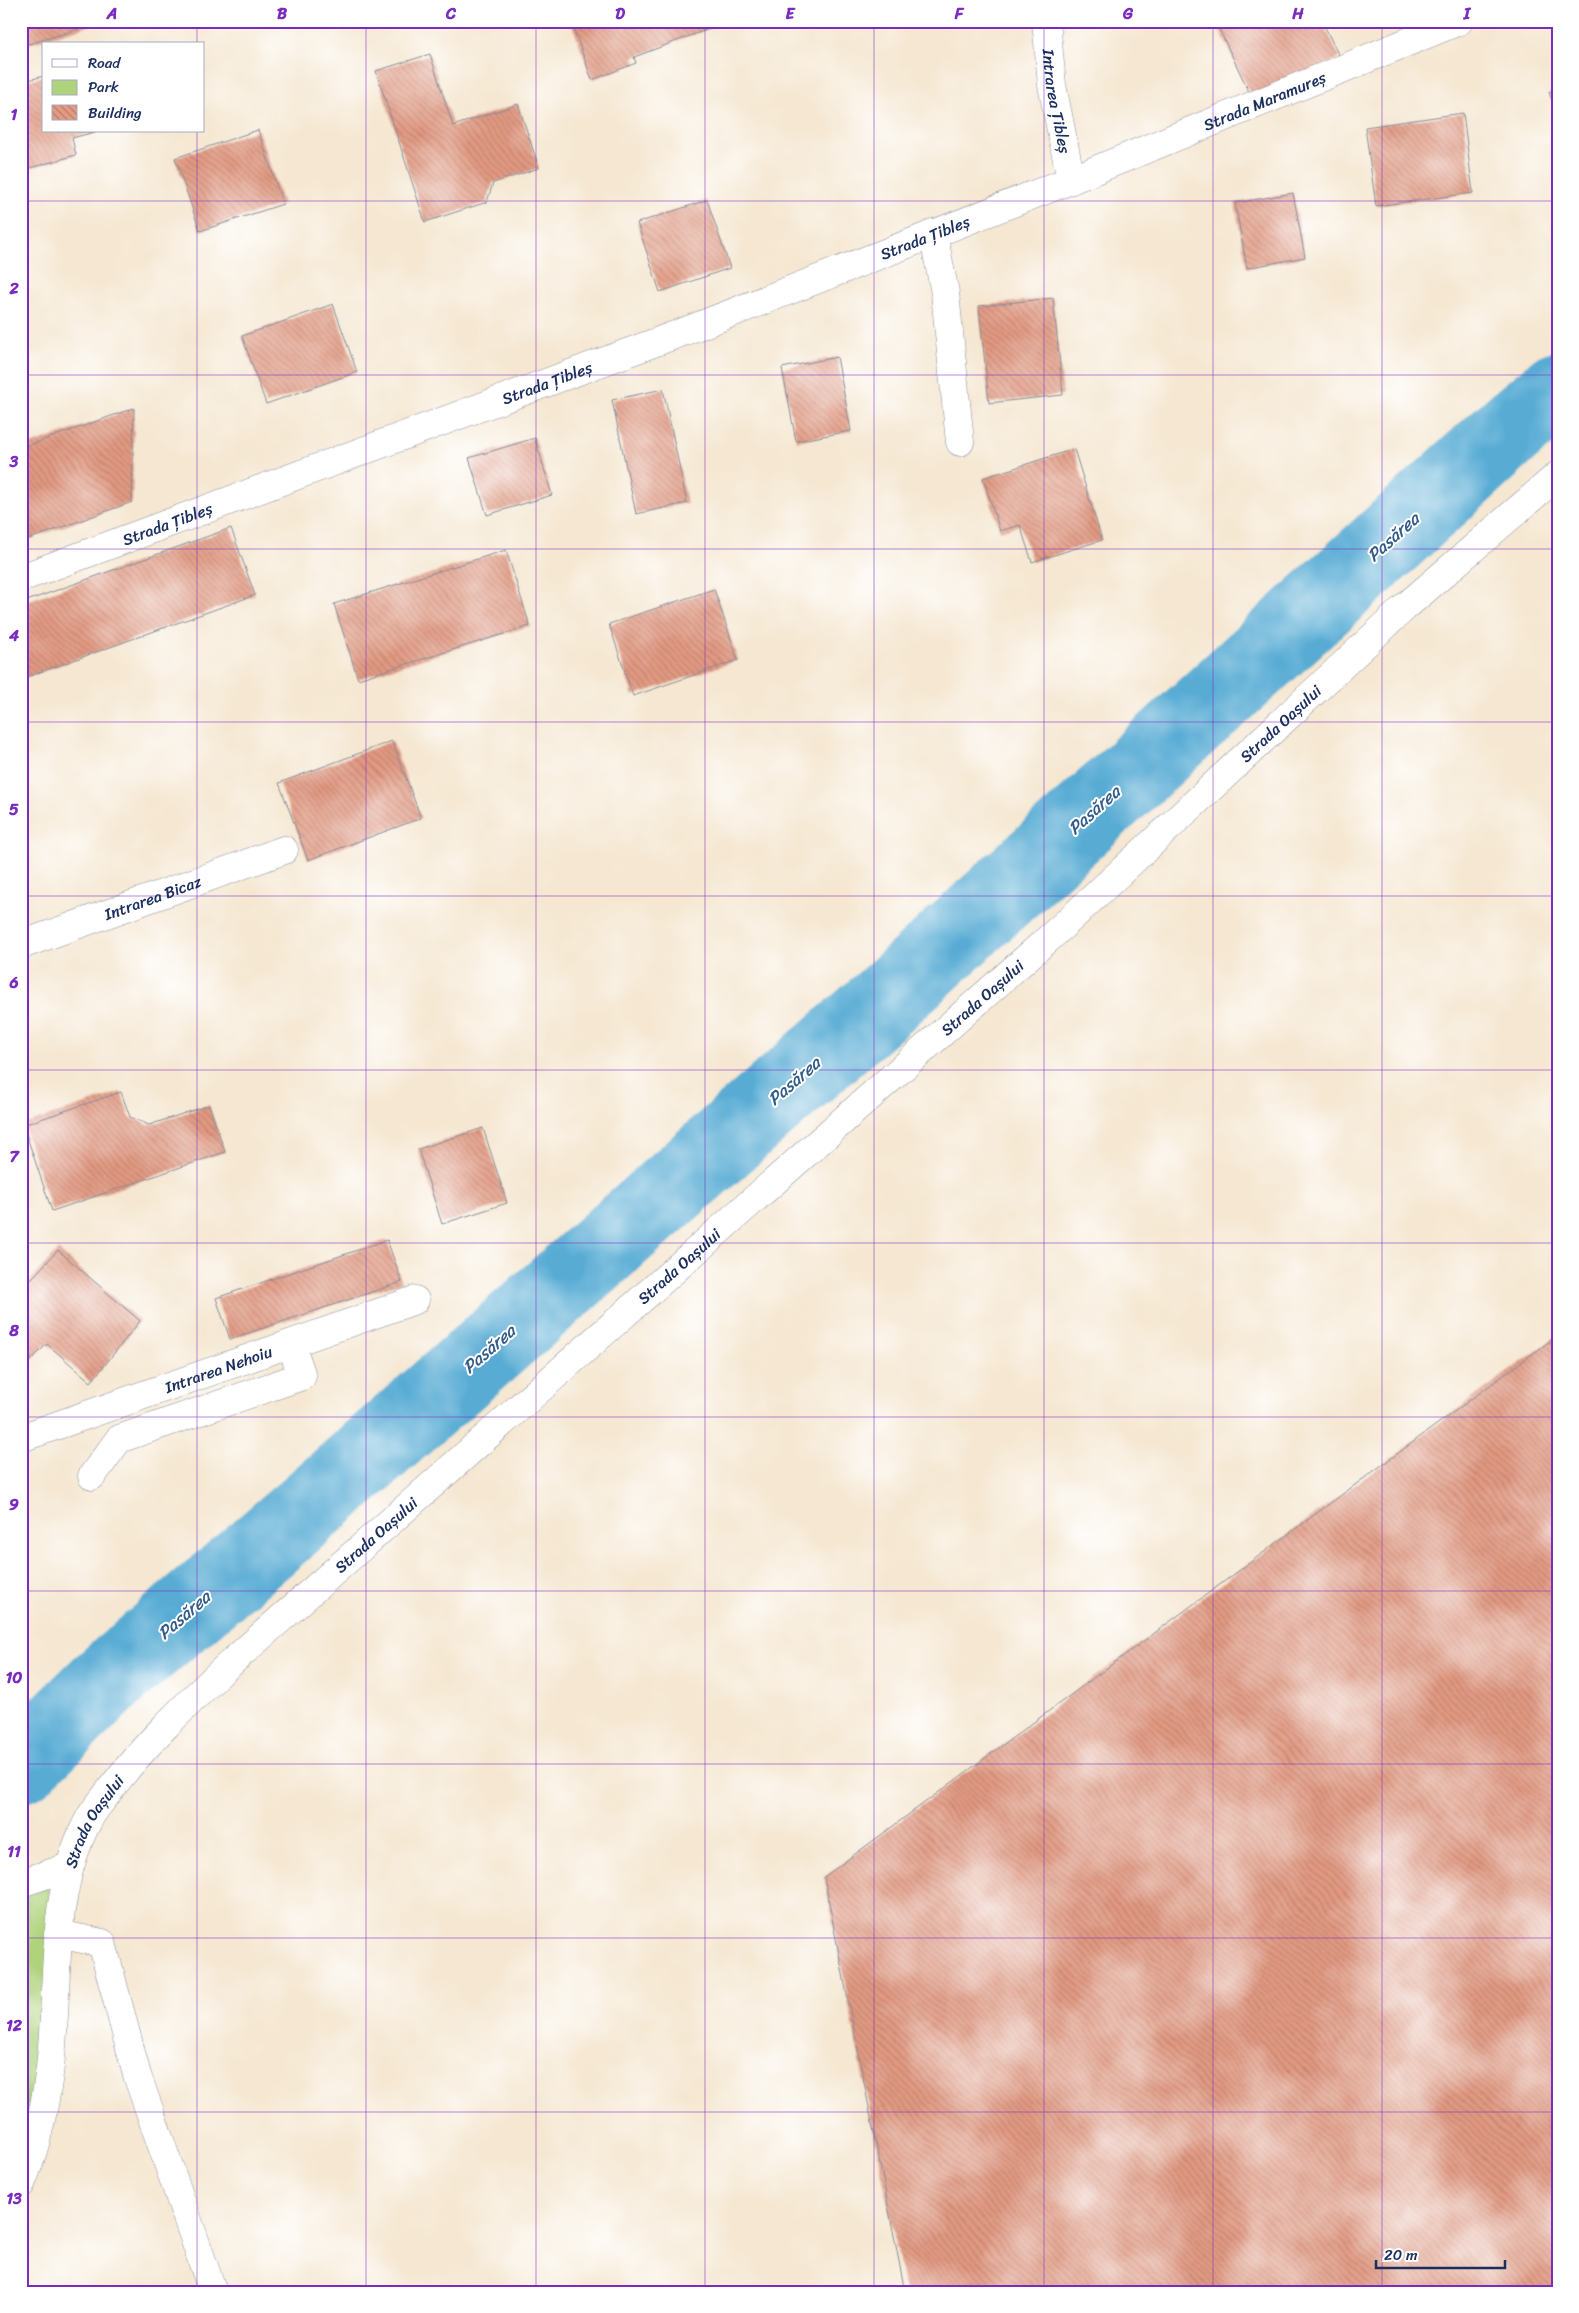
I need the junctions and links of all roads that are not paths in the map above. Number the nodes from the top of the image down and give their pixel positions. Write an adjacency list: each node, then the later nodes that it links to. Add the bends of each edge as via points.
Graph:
1 (1046, 21): 3 (street, Intrarea Țibleș, via 1052,85)
2 (1459, 21): 3 (street, Strada Maramureș)
3 (1072, 180): 4 (street, Strada Țibleș)
4 (933, 233): 5 (street, via 945,293); 7 (street, Strada Țibleș, via 684,332)
5 (960, 442)
6 (1558, 475): 14 (street, Strada Oașului, via 1404,608 1066,923 224,1669 160,1730 123,1773 88,1820)
7 (21, 578)
8 (284, 850): 9 (street, Intrarea Bicaz)
9 (21, 946)
10 (415, 1300): 11 (street, Intrarea Nehoiu)
11 (291, 1344): 12 (street, Intrarea Nehoiu); 13 (street, via 302,1376 119,1438)
12 (21, 1438)
13 (92, 1476)
14 (69, 1867): 15 (street); 16 (street, Strada Oașului)
15 (21, 1883)
16 (58, 1934): 17 (street, Strada Oașului, via 50,2067 34,2155); 18 (street, via 102,1942 137,2075)
17 (21, 2184)
18 (213, 2292)

